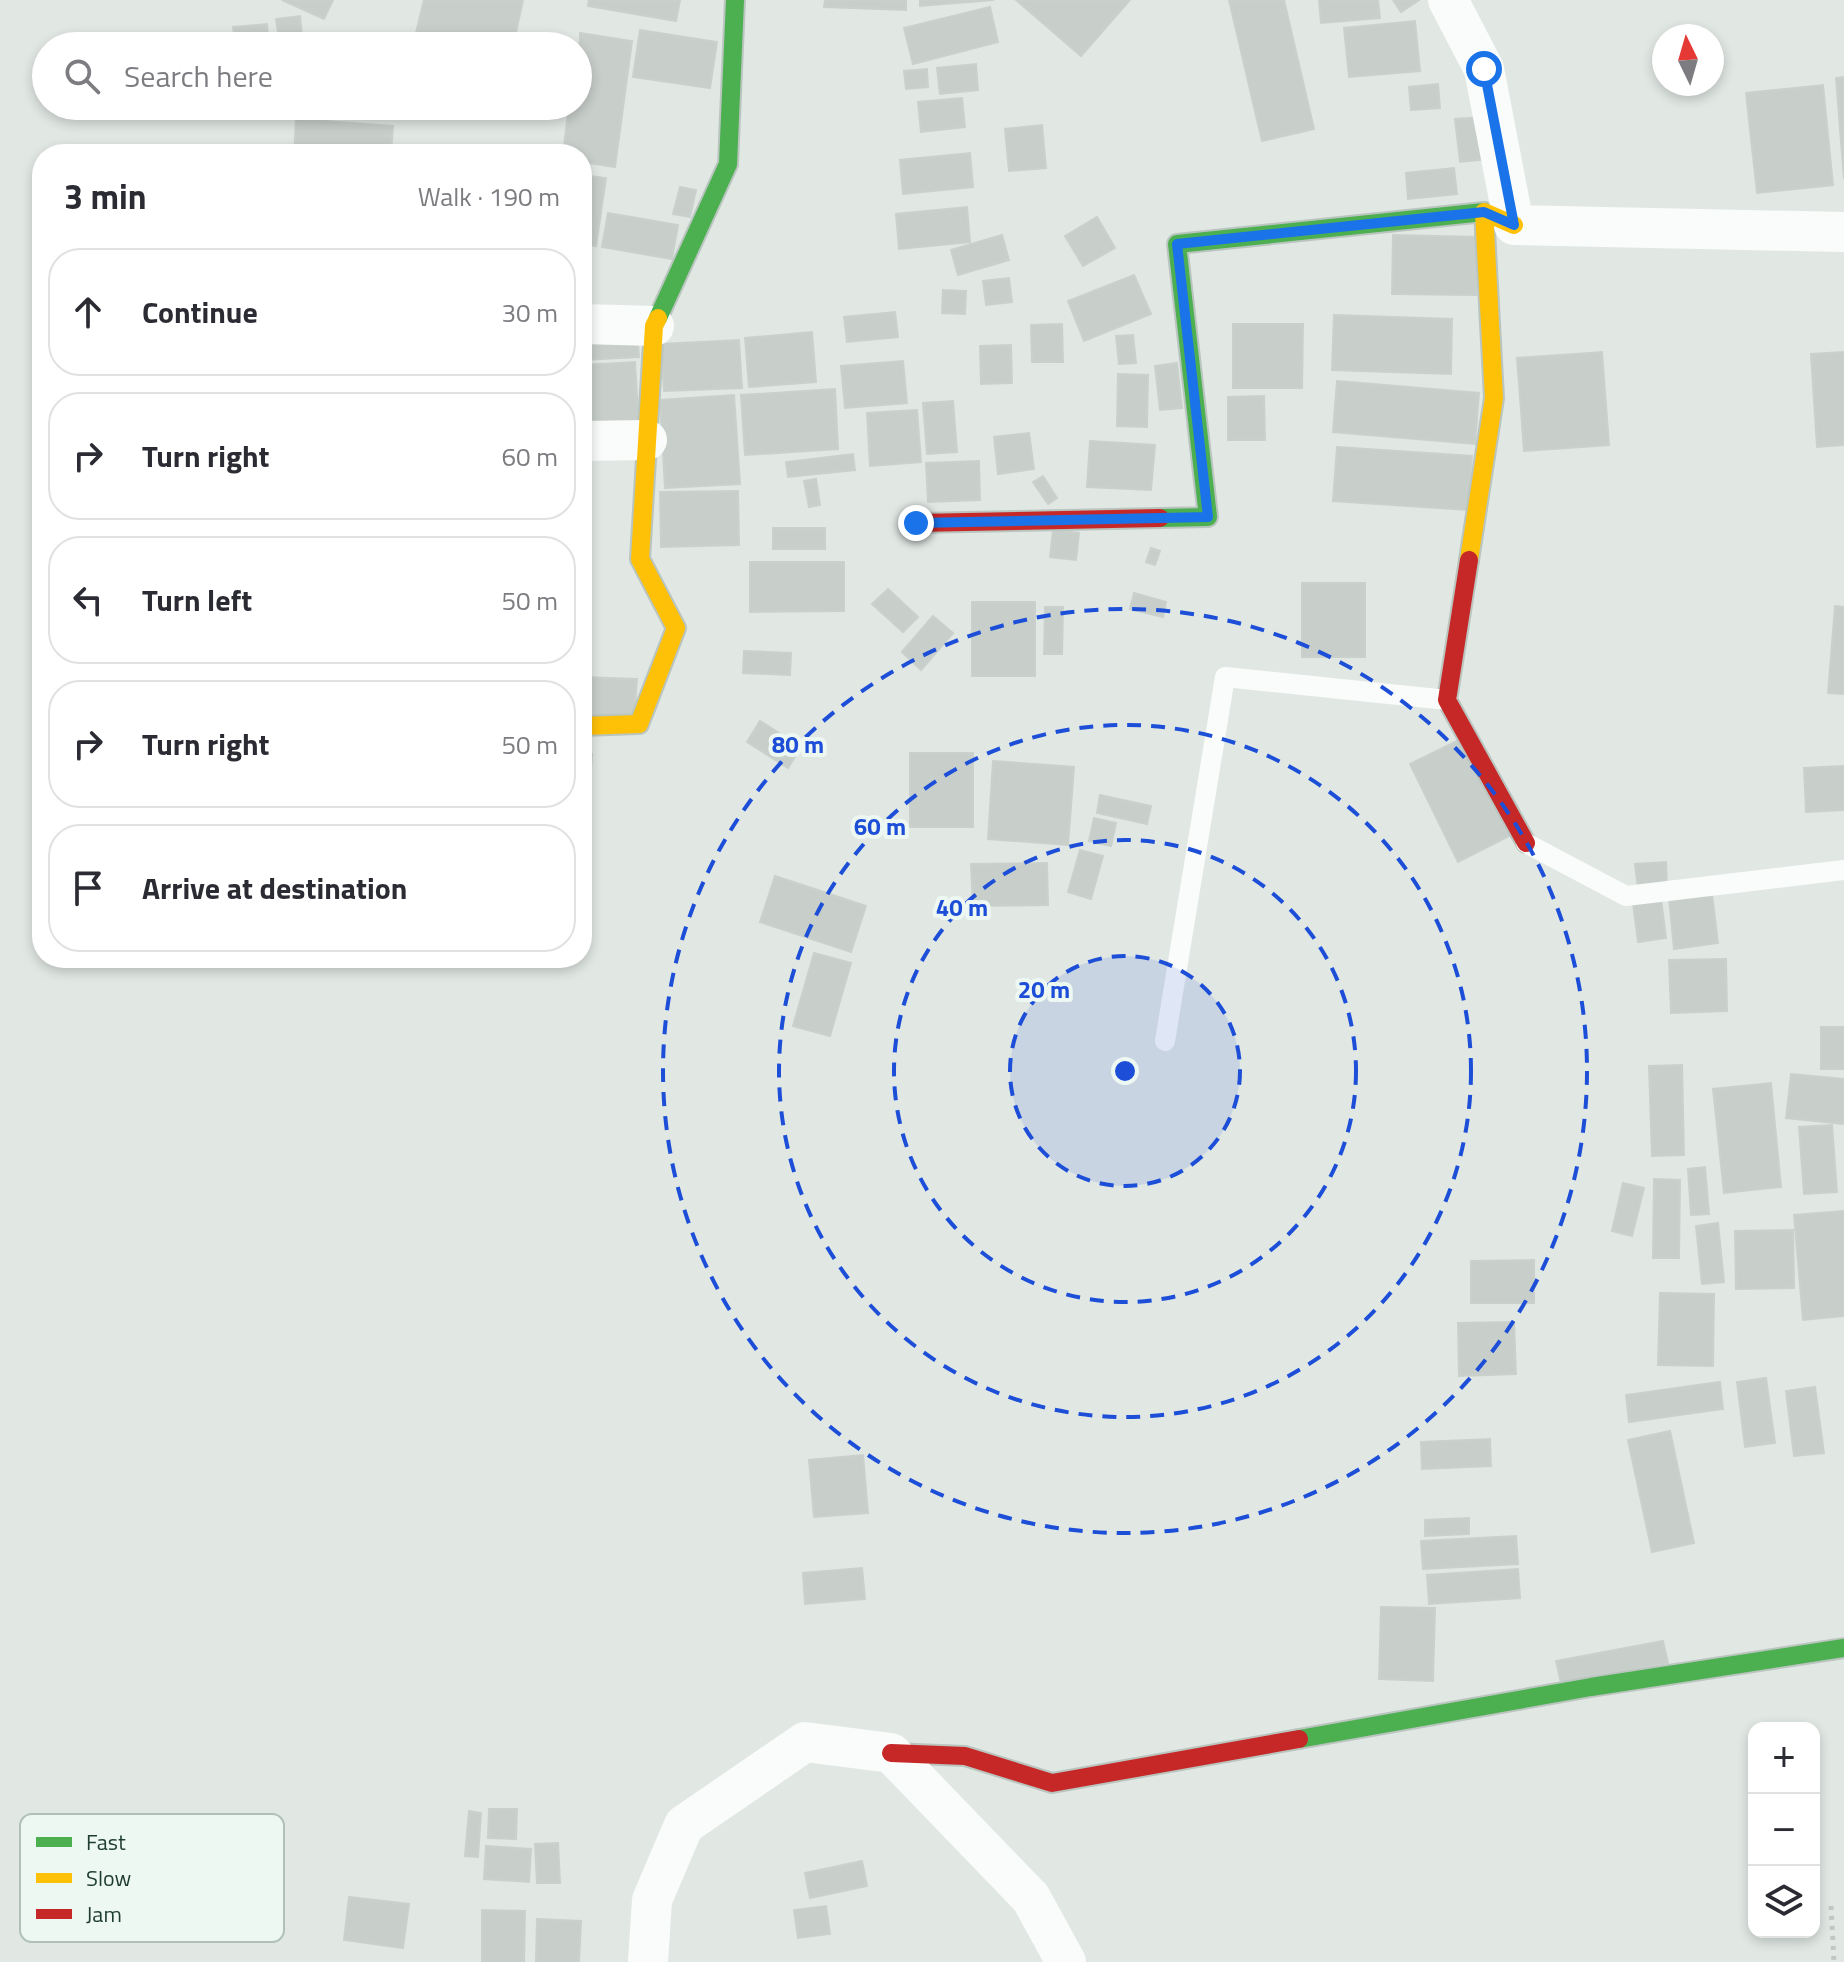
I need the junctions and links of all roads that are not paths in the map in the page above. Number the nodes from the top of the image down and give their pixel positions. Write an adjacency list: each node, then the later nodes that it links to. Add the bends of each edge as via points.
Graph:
1 (735, 0): 6 (street, via 728,164)
2 (1448, 0): 3 (street, via 1484,69)
3 (1499, 218): 4 (street); 9 (street, via 1177,244 1208,517); 10 (street, via 1494,398)
4 (1844, 232)
5 (592, 324): 6 (street)
6 (654, 326): 7 (street)
7 (647, 440): 8 (street); 11 (street, via 640,559 676,628 639,724)
8 (592, 441)
9 (916, 523)
10 (1447, 700): 12 (street); 14 (lane, via 1225,677)
11 (592, 726)
12 (1526, 843): 13 (lane, via 1626,896)
13 (1844, 870)
14 (1165, 1041)
15 (1844, 1648): 16 (street, via 1591,1687 1052,1783 965,1756)
16 (891, 1753): 17 (street, via 805,1742 684,1825 652,1900); 18 (street, via 1031,1898)
17 (648, 1962)
18 (1066, 1962)

